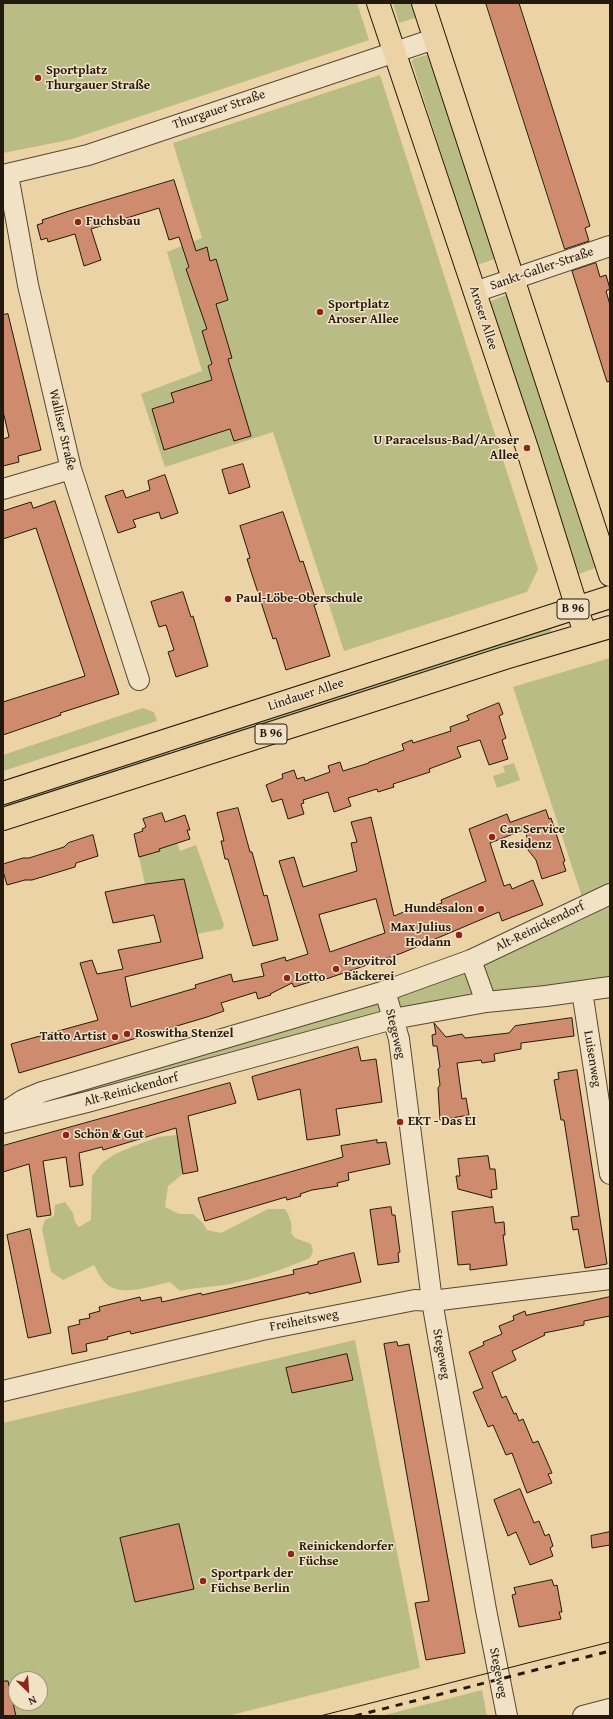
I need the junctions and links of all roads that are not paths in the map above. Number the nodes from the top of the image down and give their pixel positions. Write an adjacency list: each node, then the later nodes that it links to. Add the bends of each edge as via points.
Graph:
1 (378, 3): 4 (main road, Aroser Allee)
2 (423, 3): 3 (main road)
3 (434, 39): 4 (street, Thurgauer Straße); 7 (main road)
4 (394, 53): 5 (street, Thurgauer Straße, via 88,154); 8 (main road, Aroser Allee)
5 (5, 175): 9 (street, Walliser Straße)
6 (610, 246): 7 (street, Sankt-Galler-Straße)
7 (513, 278): 8 (street, Sankt-Galler-Straße); 11 (main road)
8 (475, 292): 13 (main road, Aroser Allee)
9 (71, 469): 10 (street); 16 (street, Walliser Straße)
10 (3, 489)
11 (610, 575)
12 (610, 597): 13 (main road, Lindauer Allee / B 96)
13 (577, 608): 15 (main road, Aroser Allee); 17 (main road, Lindauer Allee / B 96)
14 (610, 627): 15 (main road, Lindauer Allee / B 96)
15 (585, 634): 18 (main road, Lindauer Allee / B 96)
16 (139, 680)
17 (3, 793)
18 (3, 819)
19 (610, 894): 20 (street, Alt-Reinickendorf)
20 (471, 960): 22 (street, Alt-Reinickendorf); 24 (street)
21 (610, 987): 23 (street, Alt-Reinickendorf)
22 (385, 991): 25 (street, Stegeweg); 26 (street, Alt-Reinickendorf)
23 (582, 991): 24 (street, Alt-Reinickendorf); 30 (street, Luisenweg)
24 (486, 1002): 25 (street, Alt-Reinickendorf)
25 (393, 1019): 27 (street, Alt-Reinickendorf); 32 (street, Stegeweg, via 399,1039)
26 (251, 1030): 27 (street); 28 (street, Alt-Reinickendorf, via 42,1092)
27 (258, 1056): 29 (street, Alt-Reinickendorf)
28 (3, 1113)
29 (3, 1123)
30 (610, 1174)
31 (610, 1279): 32 (street, Freiheitsweg)
32 (432, 1301): 33 (street, Freiheitsweg, via 415,1300 262,1330); 35 (street, Stegeweg)
33 (3, 1391)
34 (610, 1709): 36 (street)
35 (506, 1716)
36 (583, 1716)

